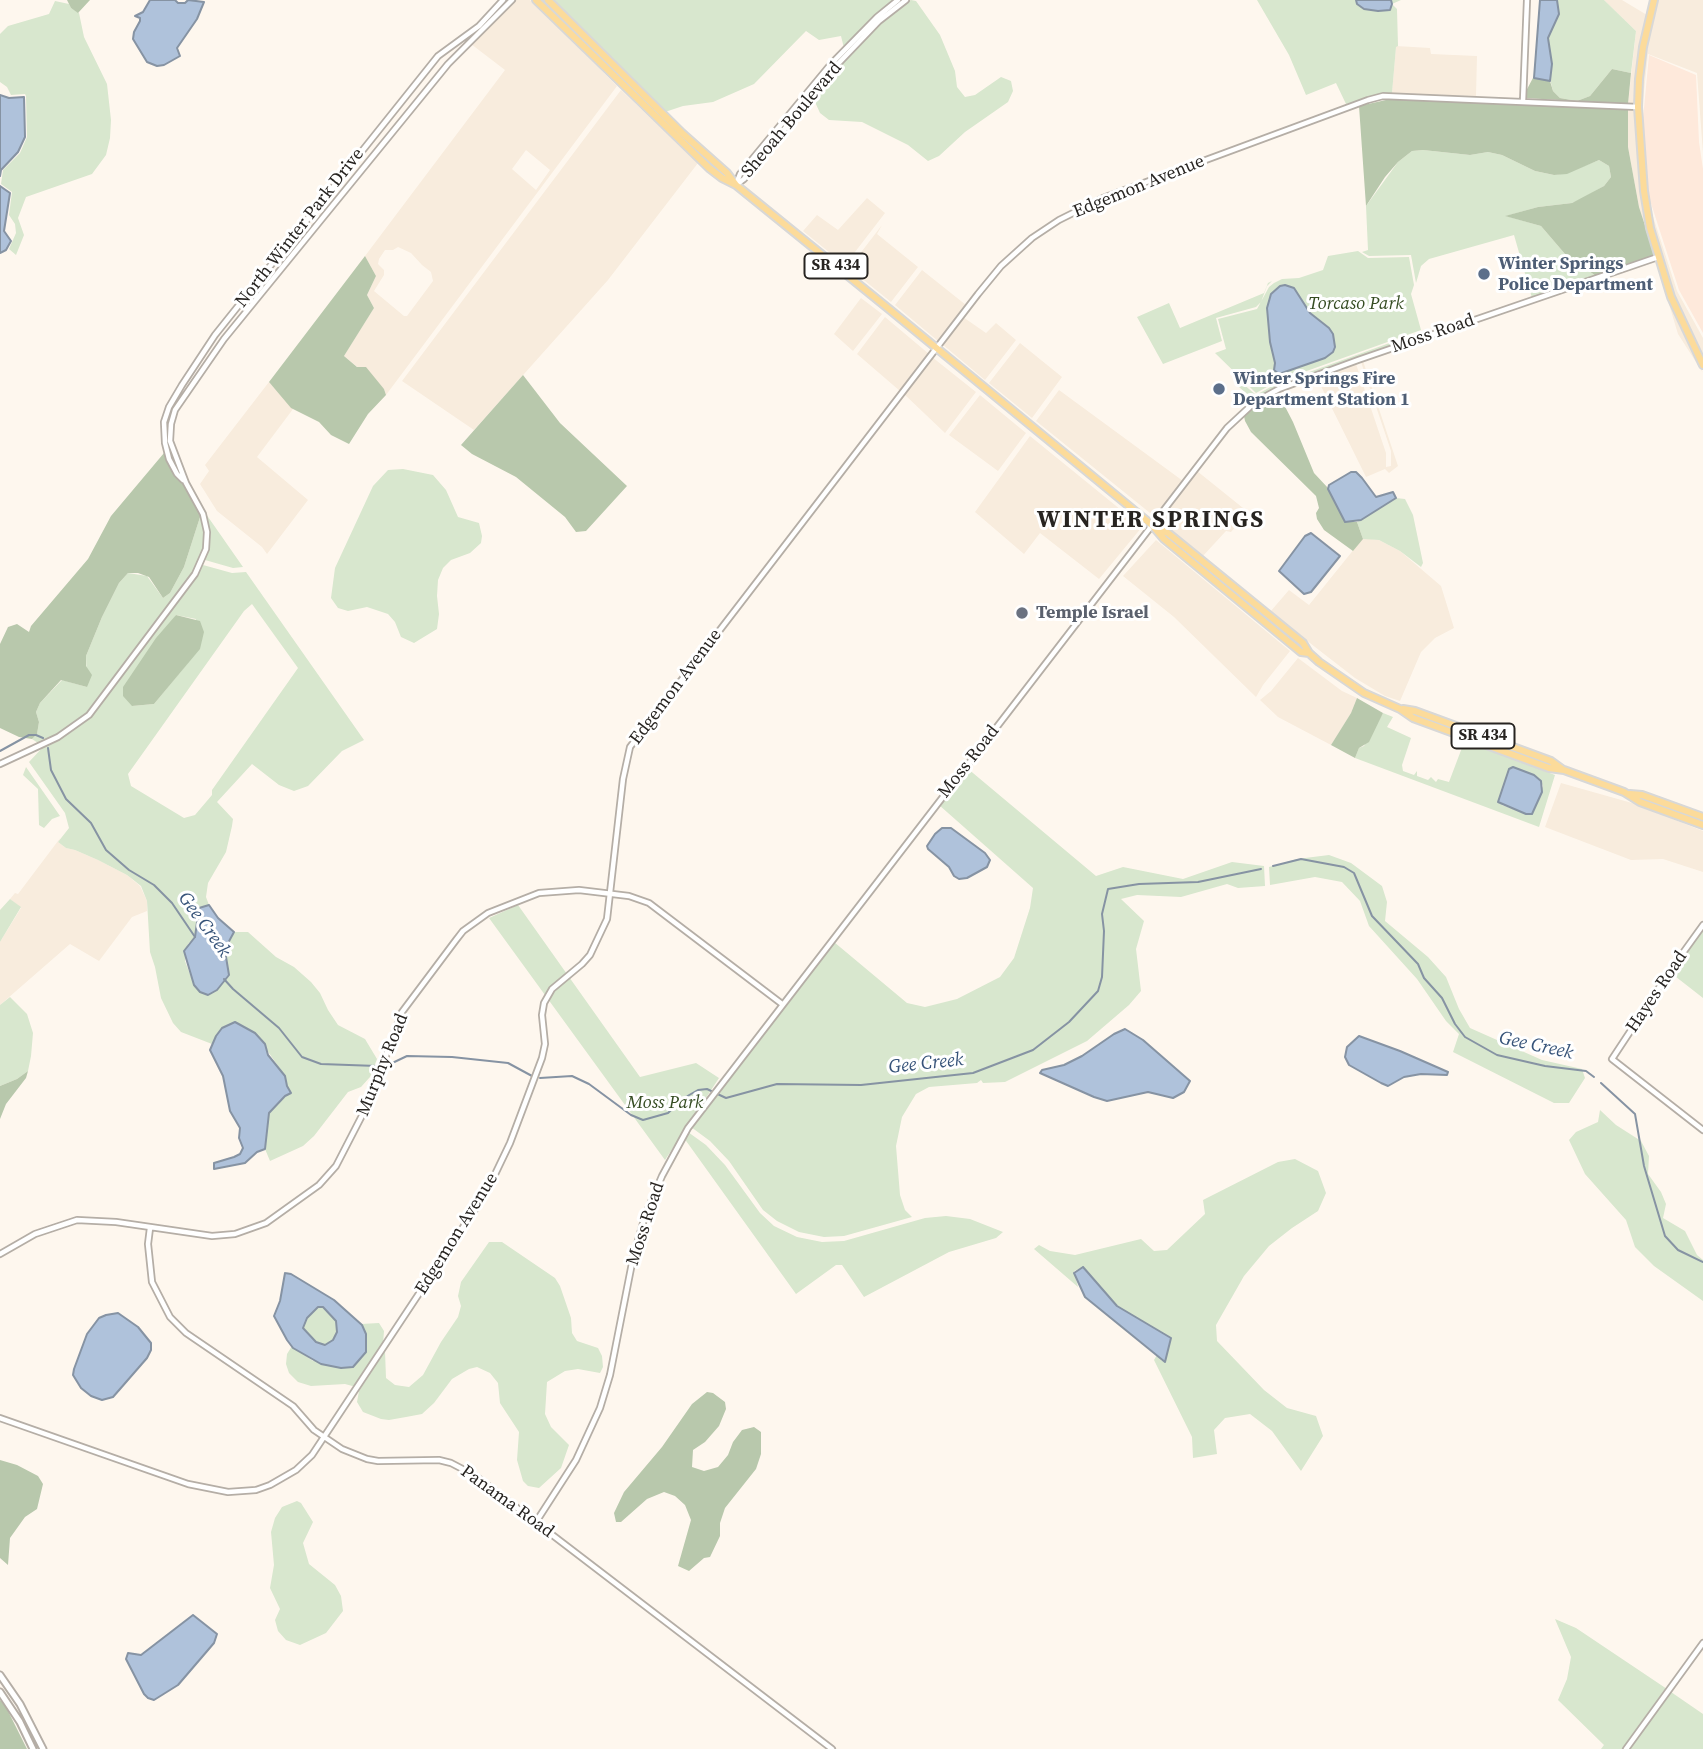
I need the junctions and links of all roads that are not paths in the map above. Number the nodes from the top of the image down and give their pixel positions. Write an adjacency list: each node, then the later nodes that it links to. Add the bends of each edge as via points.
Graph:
1 (503, 0): 17 (street, North Winter Park Drive, via 479,26 438,56 215,335 182,385 164,422 164,443 177,474)
2 (512, 0): 17 (street, North Winter Park Drive, via 448,64 188,389 171,424 170,441)
3 (536, 0): 9 (main road, SR 434)
4 (548, 0): 10 (main road, SR 434)
5 (898, 0): 13 (street, Sheoah Boulevard, via 831,64 740,174)
6 (906, 0): 13 (street, Sheoah Boulevard, via 834,68)
7 (1527, 0): 11 (street)
8 (1654, 0): 12 (main road, via 1643,47)
9 (592, 55): 10 (main road); 13 (main road, SR 434, via 687,148)
10 (610, 61): 13 (main road, SR 434)
11 (1522, 101): 12 (street, Edgemon Avenue); 15 (street, Edgemon Avenue, via 1383,96 1102,198 1022,246 991,277)
12 (1638, 107): 14 (main road, via 1644,191)
13 (736, 185): 15 (main road, SR 434)
14 (1658, 257): 16 (main road); 18 (street, Moss Road, via 1266,396 1227,428)
15 (936, 348): 18 (main road, SR 434); 26 (street, Edgemon Avenue, via 630,747)
16 (1703, 365)
17 (186, 483): 22 (street, North Winter Park Drive, via 207,532 206,549 195,574 89,715 58,737)
18 (1152, 525): 19 (main road, SR 434, via 1168,533); 20 (main road, SR 434, via 1164,540); 28 (street, Moss Road)
19 (1286, 630): 20 (main road); 21 (main road, SR 434)
20 (1275, 631): 21 (main road, SR 434, via 1301,652)
21 (1309, 653): 23 (main road, SR 434, via 1351,685 1413,718)
22 (0, 764)
23 (1628, 793): 24 (main road, SR 434); 25 (main road, SR 434, via 1640,802)
24 (1703, 817)
25 (1703, 825)
26 (611, 894): 28 (street, Murphy Road, via 658,908); 30 (street, Murphy Road, via 539,893 488,913 463,931 402,1012 369,1101 336,1167 287,1209 267,1223 235,1234 212,1236); 33 (street, Edgemon Avenue, via 596,945 544,1003 545,1044 540,1067 487,1191)
27 (1703, 925): 29 (street, Hayes Road, via 1612,1059)
28 (782, 1004): 34 (street, Moss Road, via 678,1143 649,1207 631,1268 610,1375 593,1427)
29 (1703, 1130)
30 (150, 1228): 31 (street, Murphy Road, via 77,1220 35,1234); 33 (street, Panama Road, via 152,1282 170,1317 186,1333 293,1406)
31 (0, 1254)
32 (0, 1418): 33 (street, Edgemon Avenue, via 206,1490 228,1492 256,1490 288,1476)
33 (326, 1438): 34 (street, Panama Road, via 367,1459 451,1463)
34 (536, 1522): 40 (street, Panama Road)
35 (1703, 1643): 41 (street)
36 (0, 1675): 39 (main road)
37 (0, 1692): 38 (main road)
38 (33, 1749)
39 (43, 1749)
40 (832, 1749)
41 (1626, 1749)

